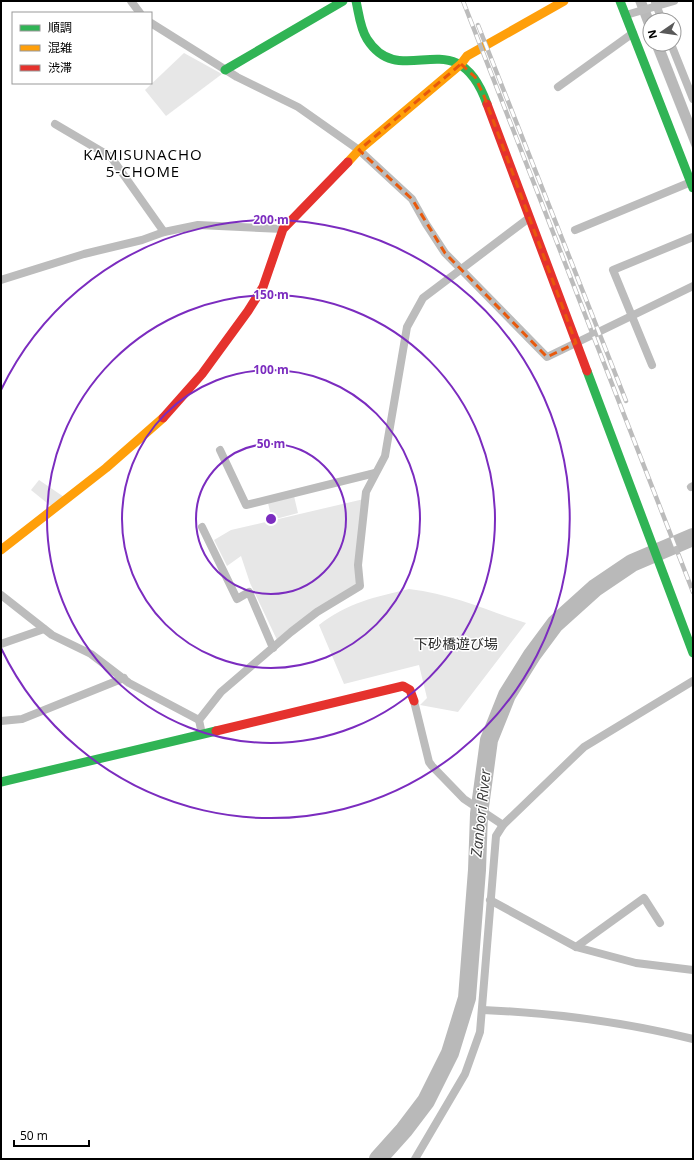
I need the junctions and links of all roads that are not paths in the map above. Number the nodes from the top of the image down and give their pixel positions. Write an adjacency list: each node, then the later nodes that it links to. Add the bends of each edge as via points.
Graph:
1 (131, 1): 8 (street)
2 (343, 1): 14 (street)
3 (356, 1): 13 (street, via 366,39 374,50 385,58 406,63 440,58)
4 (564, 1): 13 (street, via 467,56)
5 (620, 1): 9 (street)
6 (674, 1): 7 (street)
7 (654, 5): 9 (street)
8 (139, 12)
9 (629, 15): 11 (street)
10 (152, 24): 14 (street)
11 (632, 33): 15 (street); 19 (street)
12 (674, 52): 16 (street)
13 (462, 64): 18 (street); 20 (street, via 475,77 484,96)
14 (225, 70): 18 (street, via 298,108)
15 (558, 87)
16 (693, 98)
17 (56, 124): 23 (street, via 111,157)
18 (359, 150): 21 (street); 25 (street, via 412,199 441,248)
19 (692, 185): 22 (street)
20 (529, 218): 25 (street); 29 (street)
21 (283, 229): 23 (street, via 198,225); 34 (street, via 263,287 214,358 184,394 143,437)
22 (574, 230)
23 (164, 232): 26 (street)
24 (693, 237): 28 (street, via 613,270)
25 (461, 269): 29 (street, via 547,356); 32 (street, via 423,298 407,328 385,456)
26 (1, 280)
27 (693, 286): 28 (street)
28 (632, 316): 29 (street); 30 (street)
29 (576, 343): 39 (street)
30 (652, 365)
31 (220, 450): 32 (street, via 246,505)
32 (375, 473): 38 (street, via 366,492 358,565 360,586 317,612)
33 (202, 527): 38 (street, via 237,599 249,592)
34 (1, 550)
35 (1, 595): 36 (street)
36 (44, 629): 37 (street); 40 (street, via 91,654)
37 (1, 644)
38 (273, 648): 43 (street, via 221,692)
39 (693, 653)
40 (124, 678): 43 (street); 44 (street, via 22,719)
41 (693, 680): 47 (street, via 584,746)
42 (414, 701): 45 (street, via 410,690 403,686); 47 (street, via 429,762 469,803)
43 (199, 720): 45 (street)
44 (1, 721)
45 (202, 734): 46 (street)
46 (1, 782)
47 (503, 825): 48 (street, via 496,836)
48 (490, 900): 50 (street); 52 (street)
49 (660, 923): 50 (street, via 644,898)
50 (576, 947): 51 (street, via 636,964)
51 (693, 970)
52 (483, 1010): 53 (street, via 541,1012 649,1028); 54 (street, via 477,1045 465,1074)
53 (693, 1040)
54 (415, 1159)

